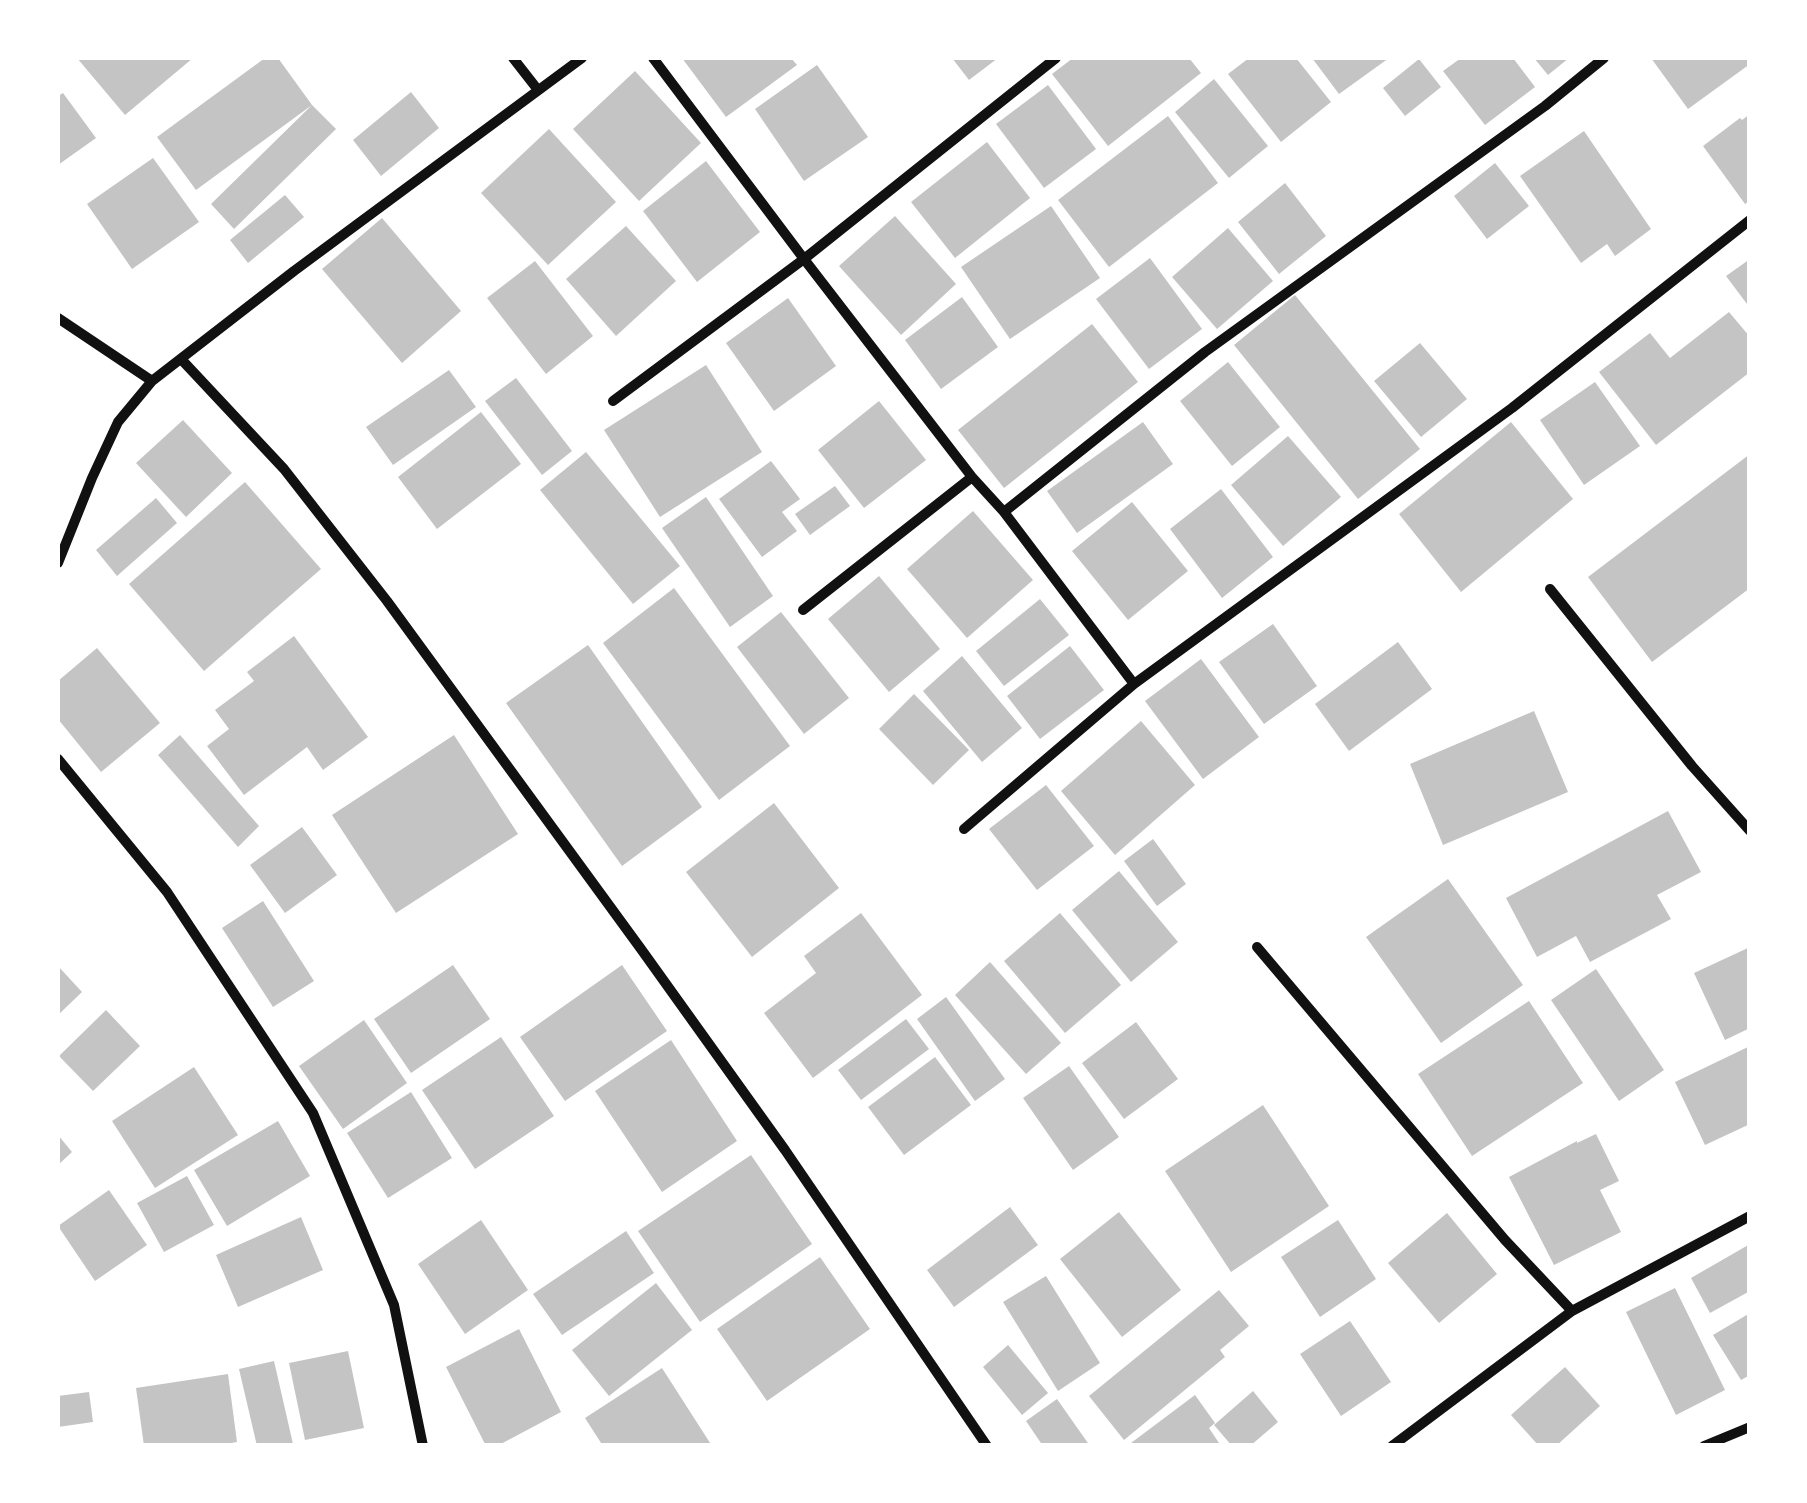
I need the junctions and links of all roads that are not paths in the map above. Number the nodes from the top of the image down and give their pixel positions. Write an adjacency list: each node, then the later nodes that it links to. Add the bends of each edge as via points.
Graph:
1 (514, 58): 6 (street)
2 (582, 58): 6 (street)
3 (653, 58): 8 (street)
4 (1056, 58): 8 (street)
5 (1604, 58): 14 (street, via 1205,352)
6 (538, 90): 10 (street)
7 (1750, 220): 18 (street, via 1512,408)
8 (804, 260): 12 (street); 13 (street)
9 (58, 318): 11 (street)
10 (181, 360): 11 (street); 27 (street, via 284,469 387,601 763,1119)
11 (152, 381): 15 (street, via 118,422)
12 (613, 400)
13 (972, 477): 14 (street); 17 (street)
14 (1004, 512): 18 (street)
15 (58, 563)
16 (1550, 589): 21 (street)
17 (803, 610)
18 (1134, 684): 20 (street)
19 (58, 759): 26 (street, via 167,892 313,1113 394,1305)
20 (964, 829)
21 (1750, 832)
22 (1257, 948): 24 (street)
23 (1750, 1216): 24 (street)
24 (1572, 1311): 28 (street)
25 (1750, 1427): 29 (street)
26 (423, 1446)
27 (988, 1446)
28 (1392, 1446)
29 (1704, 1446)

